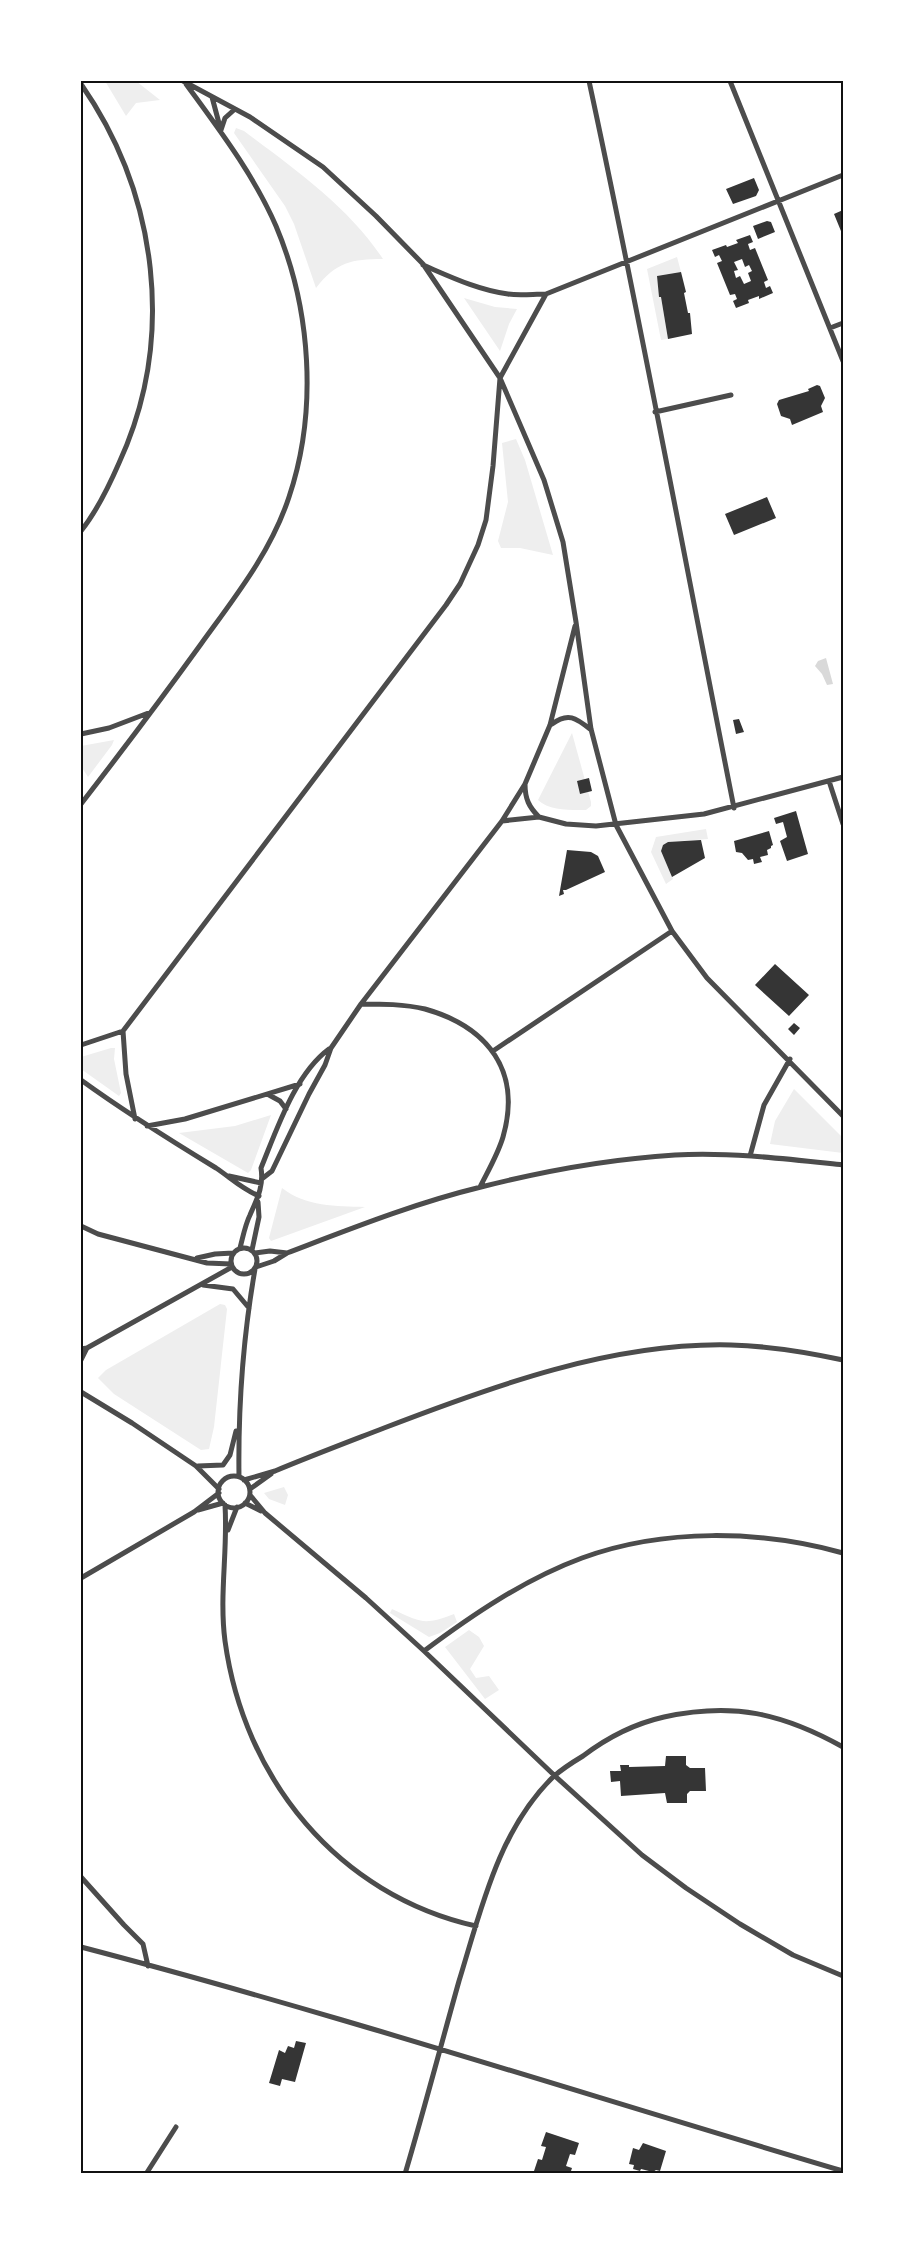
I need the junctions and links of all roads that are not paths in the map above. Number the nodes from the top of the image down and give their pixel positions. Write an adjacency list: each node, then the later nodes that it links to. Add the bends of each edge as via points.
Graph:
1 (589, 81): 10 (street)
2 (730, 81): 9 (street)
3 (184, 82): 5 (street); 7 (street)
4 (81, 84): 19 (street, via 113,138 138,201 153,298 151,348 138,415 110,484)
5 (212, 97): 6 (street); 7 (street)
6 (235, 109): 7 (street, via 225,118); 11 (street, via 323,167)
7 (221, 131): 21 (street, via 276,225 290,264 306,354 305,425 289,498 256,569)
8 (843, 175): 9 (street)
9 (778, 201): 10 (street); 14 (street)
10 (628, 261): 12 (street); 18 (street)
11 (423, 264): 12 (street, via 486,290); 16 (street)
12 (546, 294): 16 (street)
13 (843, 323): 14 (street)
14 (830, 328): 15 (street)
15 (843, 361)
16 (500, 378): 20 (street, via 551,501 563,542); 36 (street, via 486,520 459,584)
17 (731, 395): 18 (street)
18 (655, 412): 29 (street)
19 (81, 531)
20 (576, 622): 22 (street); 23 (street)
21 (152, 711): 24 (street); 28 (street)
22 (550, 725): 23 (street, via 560,718 574,717); 27 (street)
23 (591, 729): 32 (street)
24 (81, 734)
25 (843, 777): 26 (street)
26 (829, 781): 29 (street); 33 (street)
27 (525, 784): 30 (street, via 525,796); 31 (street)
28 (81, 804)
29 (734, 808): 32 (street)
30 (539, 818): 31 (street); 32 (street, via 566,824)
31 (502, 821): 35 (street)
32 (616, 825): 34 (street)
33 (843, 825)
34 (672, 931): 39 (street); 40 (street, via 707,978)
35 (361, 1004): 38 (street); 39 (street, via 400,1005 453,1019 479,1035)
36 (123, 1031): 37 (street); 46 (street)
37 (81, 1045)
38 (331, 1048): 42 (street, via 317,1058); 51 (street, via 272,1171)
39 (493, 1051): 52 (street, via 508,1092 507,1115 502,1138)
40 (790, 1059): 45 (street); 48 (street, via 764,1105)
41 (81, 1080): 46 (street)
42 (300, 1084): 43 (street); 44 (street)
43 (269, 1095): 44 (street); 47 (street)
44 (286, 1109): 51 (street, via 261,1168)
45 (843, 1116)
46 (135, 1119): 47 (street)
47 (147, 1126): 50 (street)
48 (750, 1156): 49 (street); 52 (street, via 675,1155 621,1161)
49 (843, 1166)
50 (229, 1176): 51 (street); 53 (street)
51 (262, 1180): 53 (street)
52 (480, 1187): 57 (street)
53 (258, 1198): 55 (street); 56 (street)
54 (81, 1226): 59 (street, via 98,1234)
55 (240, 1248): 56 (street); 58 (street)
56 (254, 1251): 57 (street); 61 (street, via 258,1259)
57 (286, 1252): 61 (street)
58 (233, 1253): 59 (street); 60 (street)
59 (195, 1258): 60 (street)
60 (232, 1266): 61 (street, via 244,1274); 62 (street)
61 (256, 1268): 63 (street)
62 (203, 1285): 63 (street, via 233,1289); 64 (street)
63 (249, 1308): 68 (street)
64 (84, 1349): 65 (street)
65 (81, 1360)
66 (843, 1360): 70 (street, via 776,1348 729,1345 588,1361 462,1397)
67 (81, 1392): 69 (street)
68 (238, 1423): 69 (street, via 226,1462 215,1467); 71 (street)
69 (196, 1466): 72 (street)
70 (275, 1471): 71 (street); 73 (street)
71 (242, 1479): 72 (street, via 229,1478); 73 (street)
72 (219, 1491): 75 (street); 77 (street)
73 (250, 1492): 74 (street); 78 (street)
74 (245, 1503): 76 (street); 78 (street)
75 (224, 1504): 76 (street); 77 (street); 79 (street)
76 (237, 1508): 79 (street)
77 (194, 1512): 81 (street)
78 (265, 1514): 82 (street)
79 (227, 1532): 86 (street, via 222,1599 225,1640 235,1692 275,1783 315,1835 373,1884 401,1900)
80 (843, 1553): 82 (street, via 752,1536 657,1540 613,1548 581,1558 525,1585)
81 (81, 1578)
82 (424, 1651): 84 (street)
83 (843, 1747): 84 (street, via 810,1728 765,1714 725,1709 688,1712 615,1733)
84 (555, 1776): 86 (street, via 514,1829); 89 (street, via 642,1855 686,1888 793,1955)
85 (81, 1877): 88 (street, via 143,1944)
86 (476, 1926): 90 (street)
87 (81, 1947): 88 (street)
88 (148, 1966): 90 (street)
89 (843, 1976)
90 (440, 2049): 92 (street); 94 (street)
91 (176, 2127): 93 (street)
92 (843, 2171)
93 (146, 2174)
94 (405, 2174)

